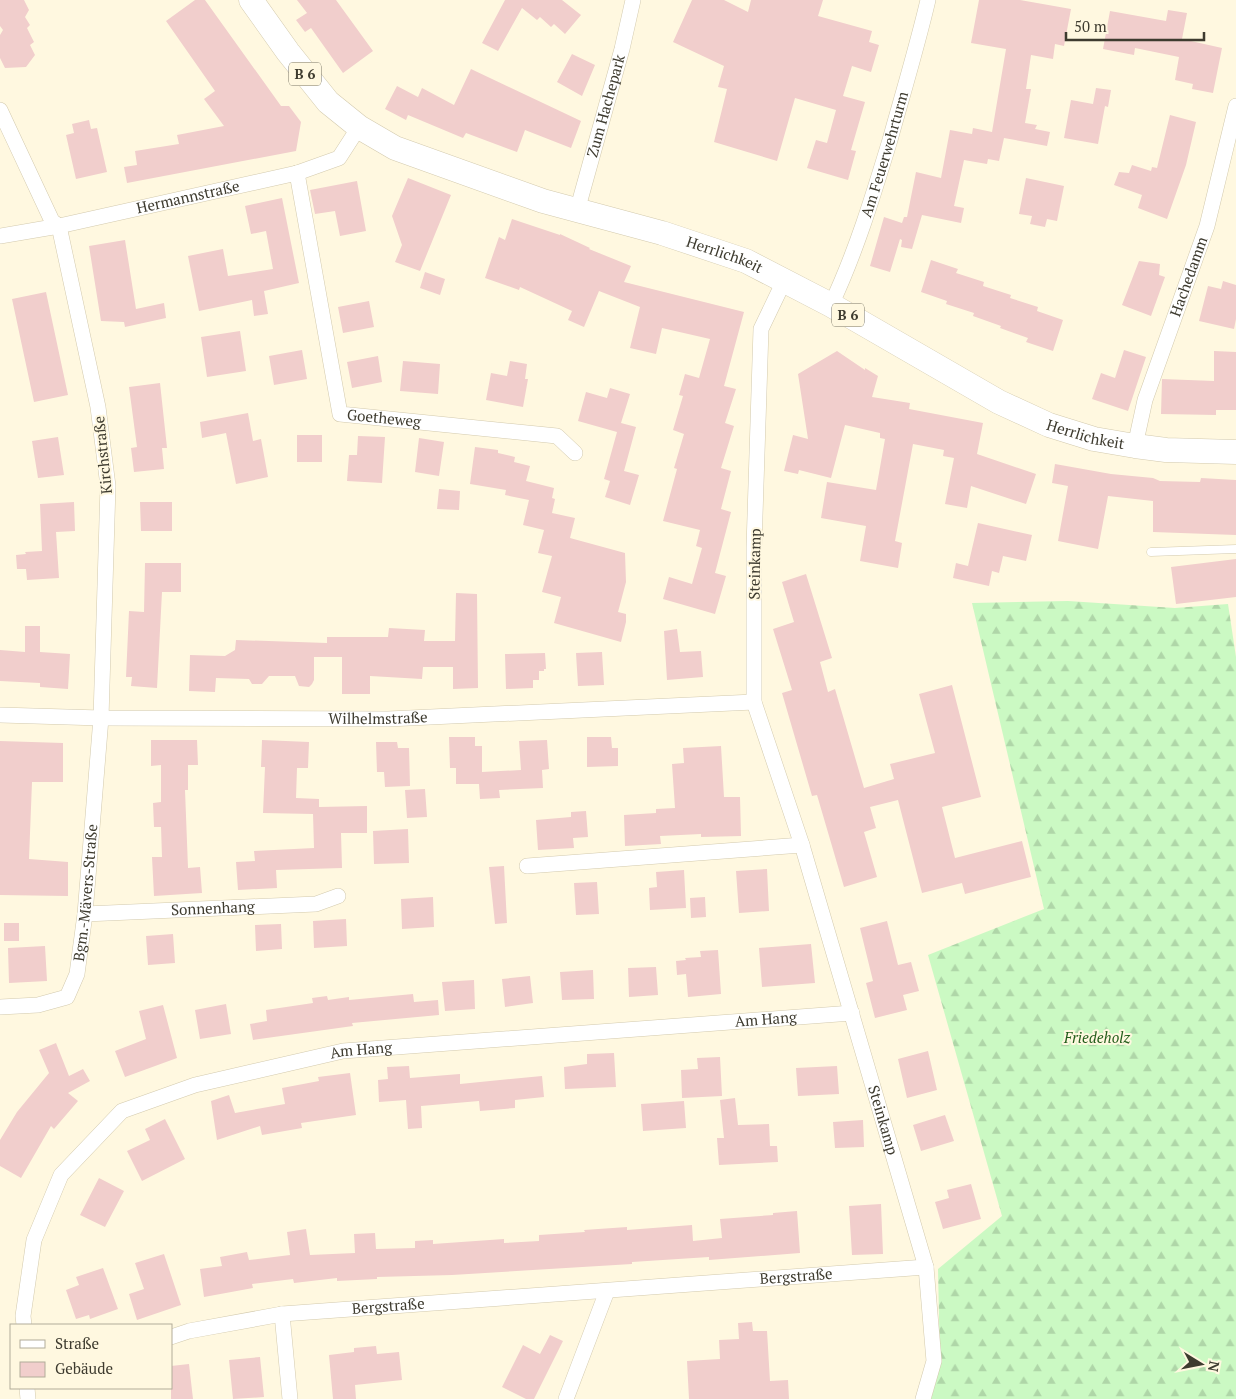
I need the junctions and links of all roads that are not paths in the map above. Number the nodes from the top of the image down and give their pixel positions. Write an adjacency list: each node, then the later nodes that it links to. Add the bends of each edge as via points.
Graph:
1 (251, 0): 6 (main road, Herrlichkeit / B 6, via 328,102)
2 (633, 0): 8 (street, Zum Hachepark)
3 (928, 0): 12 (street, Am Feuerwehrturm, via 869,211)
4 (1236, 106): 13 (street, Hachedamm, via 1207,226 1145,400)
5 (0, 110): 9 (street, via 52,221)
6 (359, 128): 7 (street, Hermannstraße, via 339,158); 8 (main road, Herrlichkeit / B 6, via 396,148)
7 (297, 173): 9 (street, Hermannstraße); 15 (street, Goetheweg, via 340,414 557,436)
8 (578, 211): 11 (main road, Herrlichkeit / B 6, via 662,233 746,261)
9 (59, 226): 10 (street, Hermannstraße); 20 (street, Kirchstraße, via 98,407 108,486)
10 (0, 236)
11 (784, 281): 12 (main road, Herrlichkeit / B 6); 18 (street, Steinkamp, via 761,329 754,548)
12 (831, 305): 13 (main road, Herrlichkeit / B 6, via 999,402 1049,425)
13 (1135, 446): 14 (main road, Herrlichkeit / B 6)
14 (1236, 452)
15 (575, 453)
16 (1236, 549): 17 (lane)
17 (1151, 552)
18 (754, 702): 20 (street, Wilhelmstraße, via 388,719); 21 (street, Steinkamp)
19 (0, 716): 20 (street, Wilhelmstraße)
20 (101, 718): 24 (street, Bgm.-Mävers-Straße)
21 (802, 845): 22 (street); 26 (street, Steinkamp)
22 (527, 866)
23 (338, 896): 24 (street, Sonnenhang, via 316,904)
24 (85, 914): 25 (street, Bgm.-Mävers-Straße, via 77,974 68,997 38,1005)
25 (0, 1007)
26 (852, 1013): 27 (street, Steinkamp); 30 (street, Am Hang, via 342,1051 195,1085 122,1111 61,1175 34,1240)
27 (926, 1268): 28 (street, Bergstraße); 34 (street, Steinkamp, via 934,1361)
28 (607, 1290): 29 (street, Bergstraße); 33 (street)
29 (282, 1314): 31 (street, Bergstraße); 32 (street)
30 (24, 1324)
31 (172, 1337)
32 (290, 1399)
33 (566, 1399)
34 (923, 1399)

